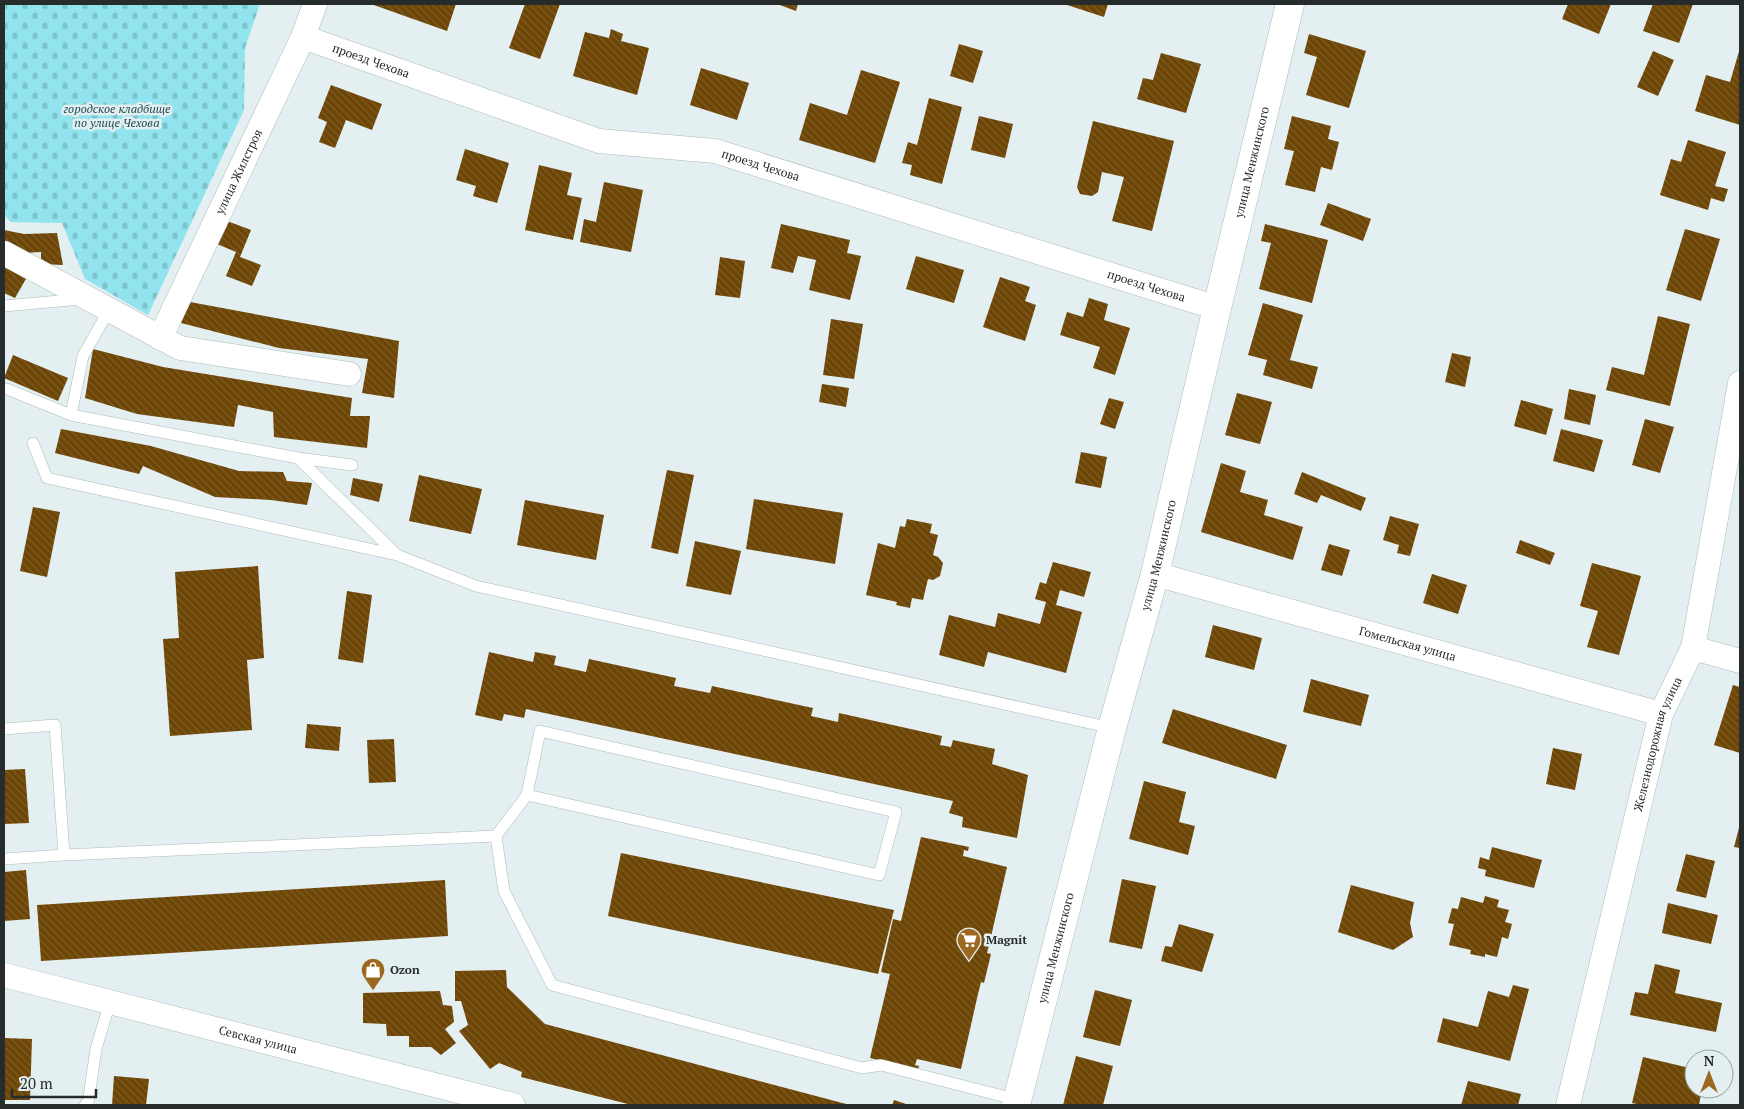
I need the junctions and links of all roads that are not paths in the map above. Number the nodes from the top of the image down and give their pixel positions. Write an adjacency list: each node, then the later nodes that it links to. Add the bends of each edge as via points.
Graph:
1 (315, 4): 3 (street, улица Жилстроя)
2 (1290, 4): 7 (street, улица Менжинского)
3 (303, 37): 7 (street, проезд Чехова, via 598,142 715,151); 9 (street, улица Жилстроя)
4 (4, 253): 5 (street)
5 (87, 299): 6 (lane); 8 (street)
6 (4, 306)
7 (1217, 308): 18 (street, улица Менжинского)
8 (109, 310): 9 (street); 13 (lane, via 83,356)
9 (160, 338): 10 (street, via 180,348)
10 (349, 374)
11 (1740, 383): 19 (street, Железнодорожная улица)
12 (7, 389): 13 (lane)
13 (71, 415): 15 (lane)
14 (34, 443): 17 (lane, via 47,478)
15 (298, 458): 16 (lane); 17 (lane)
16 (352, 465)
17 (397, 556): 22 (lane, via 476,586)
18 (1155, 574): 21 (street, Гомельская улица); 22 (street, улица Менжинского)
19 (1694, 648): 20 (street); 21 (street, Железнодорожная улица)
20 (1740, 661)
21 (1661, 714): 33 (street, Железнодорожная улица)
22 (1112, 728): 30 (street, улица Менжинского)
23 (4, 729): 26 (lane, via 55,725)
24 (527, 795): 24 (lane, via 879,875 896,812 540,731); 25 (lane)
25 (496, 836): 26 (lane); 30 (lane, via 504,891 552,985 862,1068 882,1065)
26 (64, 855): 27 (lane)
27 (4, 859)
28 (4, 975): 29 (street, Севская улица)
29 (110, 1002): 31 (lane, via 96,1049 88,1103); 32 (street, Севская улица)
30 (1017, 1102)
31 (84, 1105)
32 (513, 1105)
33 (1568, 1105)

